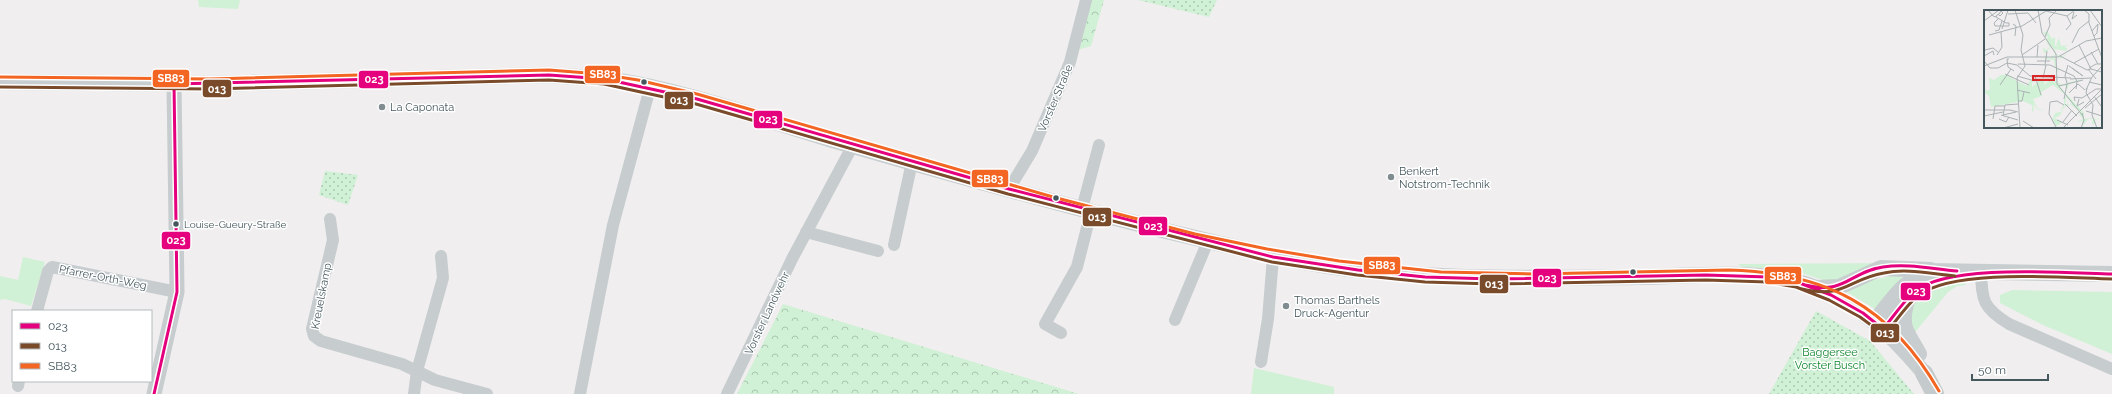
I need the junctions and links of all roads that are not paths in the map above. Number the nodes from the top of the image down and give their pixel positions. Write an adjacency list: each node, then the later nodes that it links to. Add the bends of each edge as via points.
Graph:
1 (1086, 0): 8 (street, Vorster Straße, via 1071,59 1032,151)
2 (0, 82): 3 (main road)
3 (174, 84): 4 (main road, via 549,75 605,79); 21 (street)
4 (650, 88): 5 (main road, via 697,99); 34 (street, via 613,225)
5 (853, 145): 7 (main road); 11 (street, Vorster Landwehr)
6 (1099, 145): 9 (street)
7 (912, 162): 8 (main road); 13 (street)
8 (1009, 189): 9 (main road)
9 (1086, 210): 12 (main road); 26 (street, via 1077,268 1045,324)
10 (330, 219): 29 (street, Kreuelskamp, via 333,240 312,329 314,336 321,341 402,364)
11 (806, 232): 14 (street); 35 (street, Vorster Landwehr)
12 (1208, 241): 16 (main road); 24 (street)
13 (894, 245)
14 (878, 251)
15 (441, 256): 29 (street, via 443,278)
16 (1273, 257): 20 (main road, via 1358,270 1421,276 1768,277); 27 (street, via 1268,319)
17 (1939, 270): 18 (main road); 20 (main road, via 1881,268 1833,288); 25 (main road, via 1925,273 1905,284)
18 (1981, 272): 19 (main road); 22 (main road, via 1931,282); 28 (street, via 1983,300 1994,315)
19 (2112, 274)
20 (1816, 288): 25 (main road, via 1846,303)
21 (177, 292): 23 (street, Pfarrer-Orth-Weg, via 52,267 48,271); 31 (street)
22 (1908, 298): 25 (main road); 30 (main road, via 1904,327 1919,354)
23 (37, 310)
24 (1175, 320)
25 (1879, 325): 30 (main road, via 1898,341)
26 (1061, 333)
27 (1261, 362)
28 (2112, 370)
29 (417, 371): 32 (street); 33 (street, Kreuelskamp, via 436,380)
30 (1924, 373): 36 (main road)
31 (154, 394)
32 (414, 394)
33 (487, 394)
34 (580, 394)
35 (727, 394)
36 (1935, 394)

